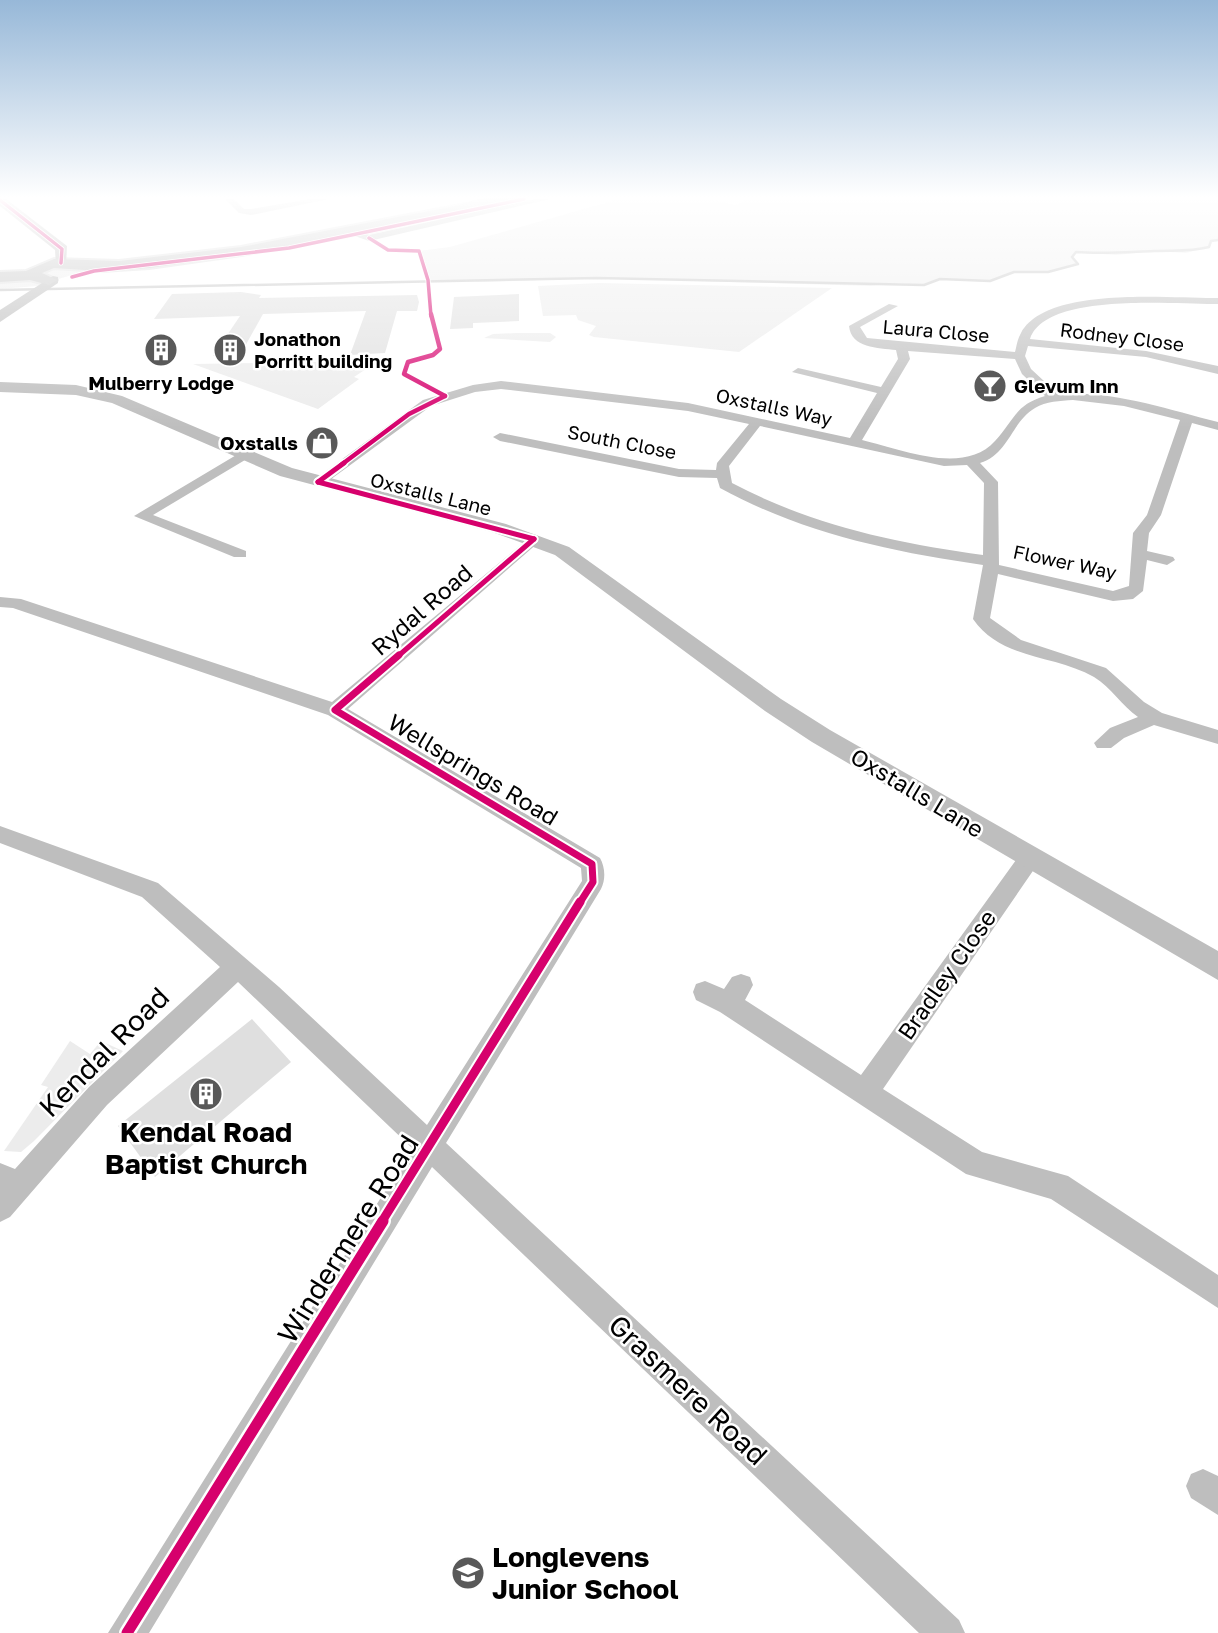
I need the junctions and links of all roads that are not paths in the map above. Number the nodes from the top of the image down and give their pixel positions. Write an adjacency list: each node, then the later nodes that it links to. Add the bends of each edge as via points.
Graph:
1 (36, 275): 3 (main road)
2 (68, 275): 3 (main road)
3 (47, 285): 8 (main road)
4 (1218, 301): 5 (street)
5 (1196, 303): 7 (street); 9 (street, via 1074,306 1041,318)
6 (885, 307): 10 (street, Laura Close, via 853,330 863,341)
7 (1218, 316)
8 (0, 317)
9 (1022, 342): 11 (street); 12 (street, Rodney Close, via 1146,354)
10 (901, 347): 11 (street, Laura Close); 15 (street, via 904,359)
11 (1020, 356): 16 (street, via 1026,371)
12 (1218, 370)
13 (798, 372): 15 (street)
14 (0, 387): 22 (street, Oxstalls Lane, via 76,390 117,399)
15 (885, 391): 21 (street)
16 (1054, 397): 17 (street, via 1100,400); 23 (street, via 1023,410 997,449)
17 (1188, 419): 19 (street); 30 (street, Flower Way, via 1154,515 1141,533)
18 (756, 422): 21 (street, Oxstalls Way); 24 (street, via 722,466); 25 (street, Oxstalls Way, via 688,407 532,387 473,388 427,403)
19 (1218, 426)
20 (500, 437): 24 (street, South Close, via 519,437 679,473)
21 (853, 444): 23 (street, Oxstalls Way, via 923,459)
22 (243, 457): 25 (street, Oxstalls Lane); 26 (street)
23 (970, 461): 32 (street, via 990,482)
24 (721, 474): 32 (street, Flower Way, via 725,485 751,501 806,522)
25 (318, 482): 28 (street, Oxstalls Lane)
26 (141, 516): 27 (street); 29 (street)
27 (125, 523)
28 (534, 539): 34 (street, Rydal Road); 39 (street, Oxstalls Lane, via 586,566 773,705)
29 (226, 553)
30 (1139, 554): 31 (street, Flower Way); 32 (street, Flower Way, via 1137,587 1127,595 1113,596)
31 (1167, 560)
32 (991, 564): 35 (street, via 981,619 989,630 1096,671)
33 (0, 602): 34 (street, Wellsprings Road)
34 (335, 710): 40 (street, Wellsprings Road)
35 (1151, 716): 36 (street); 37 (street, via 1140,726 1116,731)
36 (1218, 737)
37 (1101, 744)
38 (0, 834): 41 (street, via 150,890)
39 (1029, 859): 42 (street, Oxstalls Lane); 44 (street, Bradley Close)
40 (592, 864): 45 (street, Windermere Road, via 593,883)
41 (238, 966): 45 (street); 46 (street, Kendal Road, via 98,1096)
42 (1218, 967)
43 (725, 994): 44 (street)
44 (865, 1092): 47 (street, via 976,1164 1058,1186)
45 (430, 1147): 48 (street, Windermere Road); 49 (street, Grasmere Road)
46 (6, 1190)
47 (1218, 1293)
48 (127, 1633)
49 (946, 1633)

